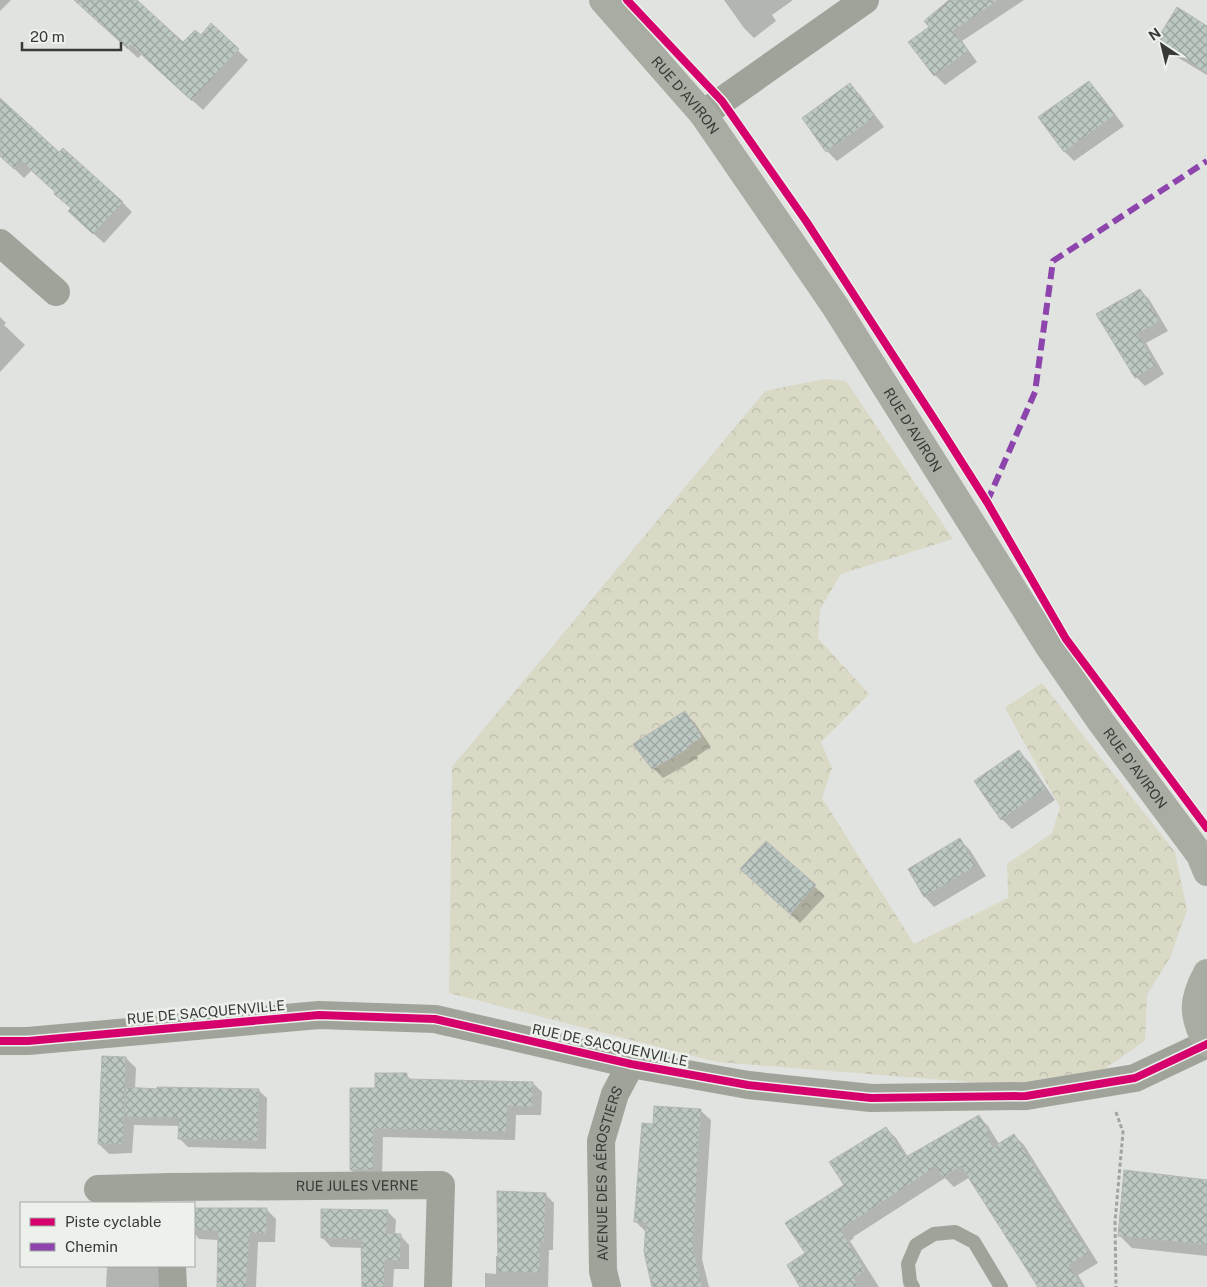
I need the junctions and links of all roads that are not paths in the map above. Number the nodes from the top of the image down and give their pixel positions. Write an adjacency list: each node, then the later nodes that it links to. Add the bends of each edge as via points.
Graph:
1 (603, 0): 3 (street, RUE D'AVIRON)
2 (865, 0): 3 (street)
3 (703, 114): 6 (street, RUE D'AVIRON, via 840,314 1048,645 1200,855)
4 (0, 243): 5 (street)
5 (56, 292)
6 (1207, 872)
7 (1207, 973): 9 (street, via 1198,988 1195,1008 1198,1027)
8 (0, 1040): 10 (street, RUE DE SACQUENVILLE, via 28,1041 319,1015 435,1019)
9 (1207, 1043): 10 (street, RUE DE SACQUENVILLE, via 1135,1078 1026,1096 871,1098 748,1085)
10 (631, 1064): 16 (street, AVENUE DES AÉROSTIERS, via 615,1094 601,1140 603,1271)
11 (98, 1189): 12 (street, RUE JULES VERNE)
12 (170, 1195): 15 (street, RUE JULES VERNE, via 441,1185)
13 (172, 1267): 14 (street)
14 (173, 1287)
15 (438, 1287)
16 (607, 1287)
17 (913, 1287): 18 (lane, via 908,1264 916,1245 934,1234 955,1232 974,1242)
18 (1001, 1287)

